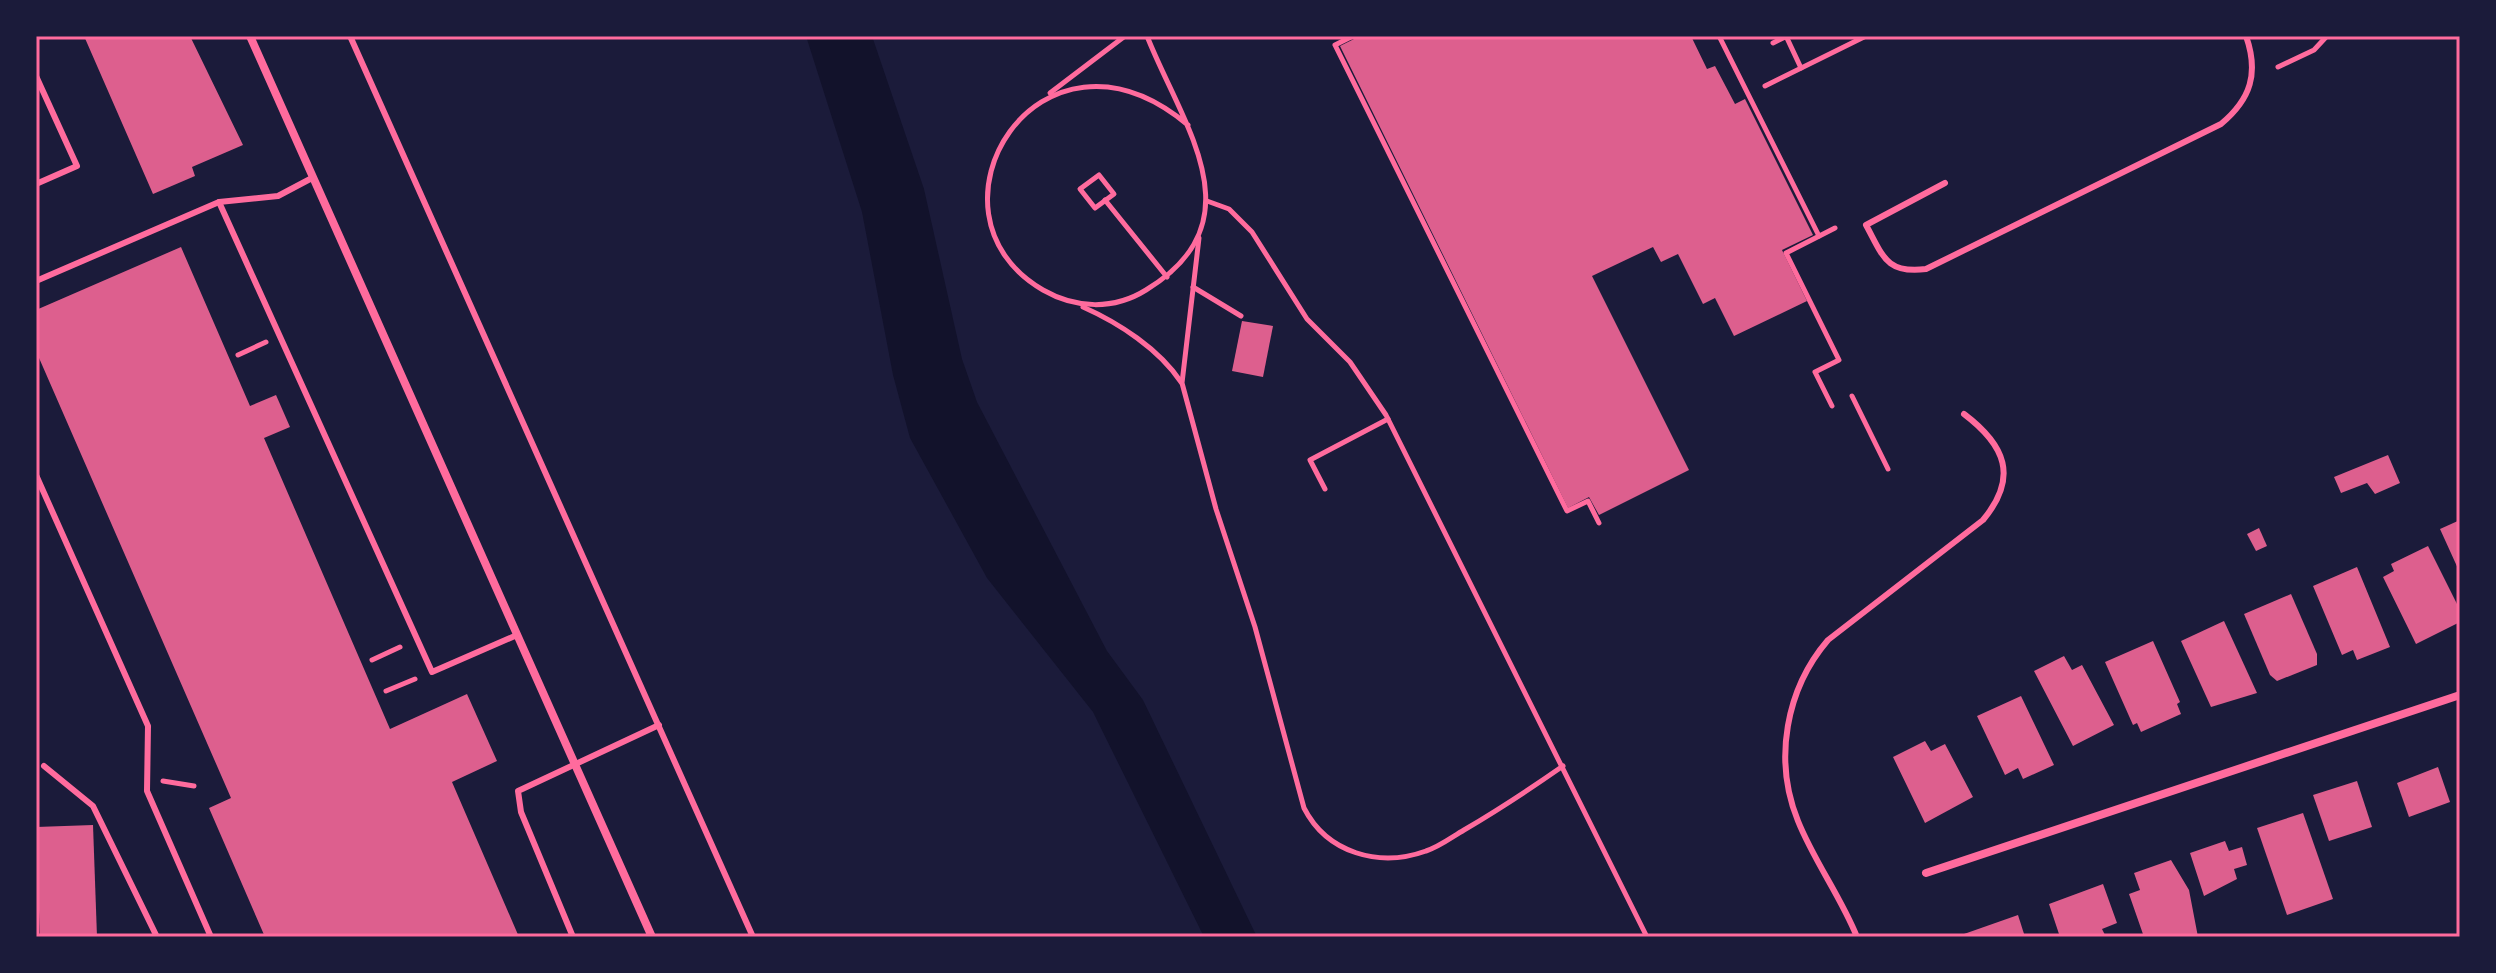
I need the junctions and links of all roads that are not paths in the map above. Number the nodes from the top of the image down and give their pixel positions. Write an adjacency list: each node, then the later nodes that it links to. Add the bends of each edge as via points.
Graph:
1 (250, 36): 5 (street)
2 (350, 36): 14 (lane)
3 (2246, 36): 6 (lane, via 2254,76 2248,94 2221,124 1926,269 1896,268 1884,259 1866,225)
4 (36, 76): 7 (lane, via 77,166)
5 (312, 178): 8 (lane, via 278,196); 12 (street)
6 (1945, 183)
7 (36, 184)
8 (219, 202): 9 (lane); 12 (lane, via 432,672)
9 (36, 281)
10 (1964, 414): 23 (lane, via 1987,431 2001,453 2005,478 1999,502 1828,640 1807,665 1793,700 1786,741 1797,820)
11 (36, 475): 19 (lane, via 148,726 145,779 153,806)
12 (517, 635): 15 (street)
13 (2460, 695): 17 (street)
14 (659, 725): 15 (lane); 22 (lane)
15 (574, 763): 20 (lane, via 525,785 517,798); 21 (street)
16 (44, 766): 18 (lane, via 93,806)
17 (1926, 873)
18 (157, 937)
19 (211, 937)
20 (573, 937)
21 (652, 937)
22 (753, 937)
23 (1857, 937)

